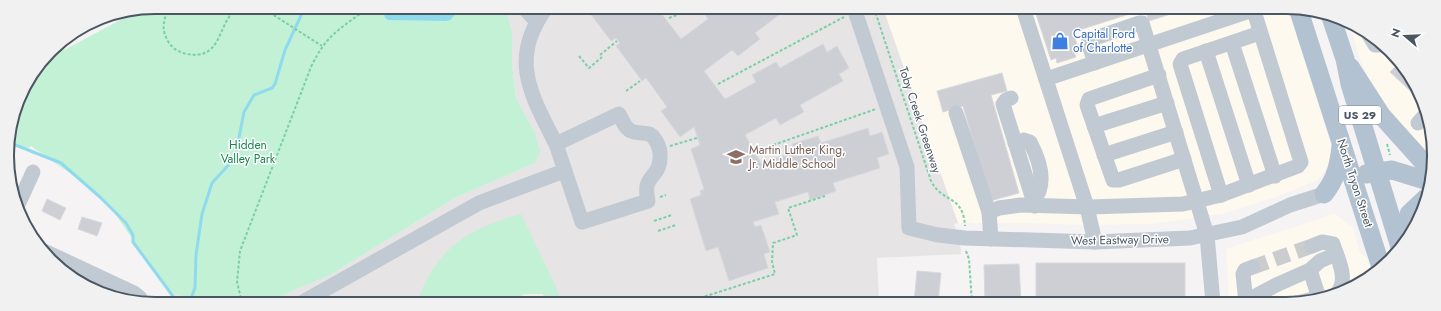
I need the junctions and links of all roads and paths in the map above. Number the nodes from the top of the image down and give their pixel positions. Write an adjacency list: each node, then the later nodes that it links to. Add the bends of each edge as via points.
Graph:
1 (167, 14): 2 (path, via 163,28 168,41 178,51 192,55 200,54 214,46)
2 (232, 14)
3 (273, 14): 22 (path)
4 (359, 14): 22 (path, via 336,31)
5 (530, 14): 16 (street)
6 (543, 14): 16 (street)
7 (679, 14): 15 (path)
8 (846, 14): 32 (path)
9 (852, 14): 73 (street, West Eastway Drive, via 907,167 909,228 938,236)
10 (876, 14): 69 (path, Toby Creek Greenway, via 931,181 939,192 958,204)
11 (1025, 14): 30 (street)
12 (1238, 14): 21 (street)
13 (1254, 14): 18 (street)
14 (1300, 15): 41 (main road, North Tryon Street / US 29)
15 (669, 18)
16 (538, 22): 43 (street, via 528,50 527,80)
17 (1333, 23): 27 (main road, North Tryon Street / US 29)
18 (1260, 33): 20 (street); 52 (street, via 1300,162 1296,167)
19 (617, 41): 24 (path)
20 (1232, 43): 23 (street); 52 (street)
21 (1150, 44): 28 (street); 28 (street, via 1143,24 1139,22 1090,40 1089,45); 29 (street)
22 (322, 46): 86 (path, via 311,67 240,251 237,282)
23 (1206, 51): 55 (street); 57 (street, via 1183,59 1180,68)
24 (600, 55)
25 (579, 56): 26 (path, via 589,68)
26 (602, 57)
27 (1345, 59): 48 (main road, North Tryon Street / US 29, via 1350,84); 49 (main road, via 1381,115)
28 (1095, 63): 30 (street)
29 (1159, 76): 35 (street); 38 (street, via 1089,99 1087,104)
30 (1046, 79): 63 (street)
31 (640, 81): 33 (path)
32 (718, 84)
33 (626, 92)
34 (1011, 98): 61 (street, via 1003,104)
35 (1167, 103): 38 (street); 39 (street)
36 (879, 108): 45 (path)
37 (956, 113): 65 (street)
38 (1094, 126): 46 (street)
39 (1176, 132): 46 (street); 47 (street)
40 (697, 138): 44 (path)
41 (1341, 141): 53 (main road, North Tryon Street / US 29); 56 (main road, via 1336,176)
42 (1387, 141): 48 (path)
43 (556, 144): 50 (street); 50 (street, via 619,114 625,126 631,131 651,134 661,155 656,171 648,183 648,201 582,222)
44 (667, 147)
45 (759, 150)
46 (1104, 155): 47 (street, via 1111,177 1116,181)
47 (1184, 159): 60 (street)
48 (1384, 164): 53 (main road); 54 (main road, via 1387,169); 74 (main road, North Tryon Street / US 29)
49 (1427, 166)
50 (564, 171): 87 (street, via 479,204)
51 (33, 172): 59 (street)
52 (1275, 176): 55 (street)
53 (1353, 176): 64 (main road, North Tryon Street / US 29)
54 (1425, 180)
55 (1249, 185): 57 (street)
56 (1324, 194): 64 (main road, via 1346,197); 72 (street, West Eastway Drive, via 1290,204 1242,227)
57 (1221, 195): 60 (street)
58 (825, 196): 88 (path, via 788,208 797,235 773,243 772,262 775,274)
59 (21, 198)
60 (1197, 202): 63 (street); 72 (street)
61 (1034, 203): 63 (street); 65 (street)
62 (1417, 206): 70 (main road, via 1409,214)
63 (1087, 207): 75 (street)
64 (1364, 209): 80 (main road, North Tryon Street / US 29)
65 (989, 212): 73 (street)
66 (672, 214): 67 (path)
67 (654, 221)
68 (676, 225): 71 (path)
69 (965, 225)
70 (1406, 230)
71 (658, 231)
72 (1207, 235): 75 (street, West Eastway Drive); 90 (street)
73 (991, 239): 75 (street, West Eastway Drive)
74 (1399, 241)
75 (1095, 242)
76 (1312, 246): 78 (street, via 1328,242 1333,244)
77 (965, 248): 89 (path, via 969,258)
78 (1336, 254): 82 (street, via 1320,261); 83 (street, via 1342,274)
79 (55, 256): 85 (street)
80 (1379, 262)
81 (1253, 267): 91 (street, via 1245,270 1243,274)
82 (1310, 270): 84 (street); 92 (street)
83 (1341, 285)
84 (1319, 293)
85 (138, 296)
86 (241, 297)
87 (311, 297)
88 (703, 297)
89 (972, 297)
90 (1212, 297)
91 (1245, 297)
92 (1255, 297)

